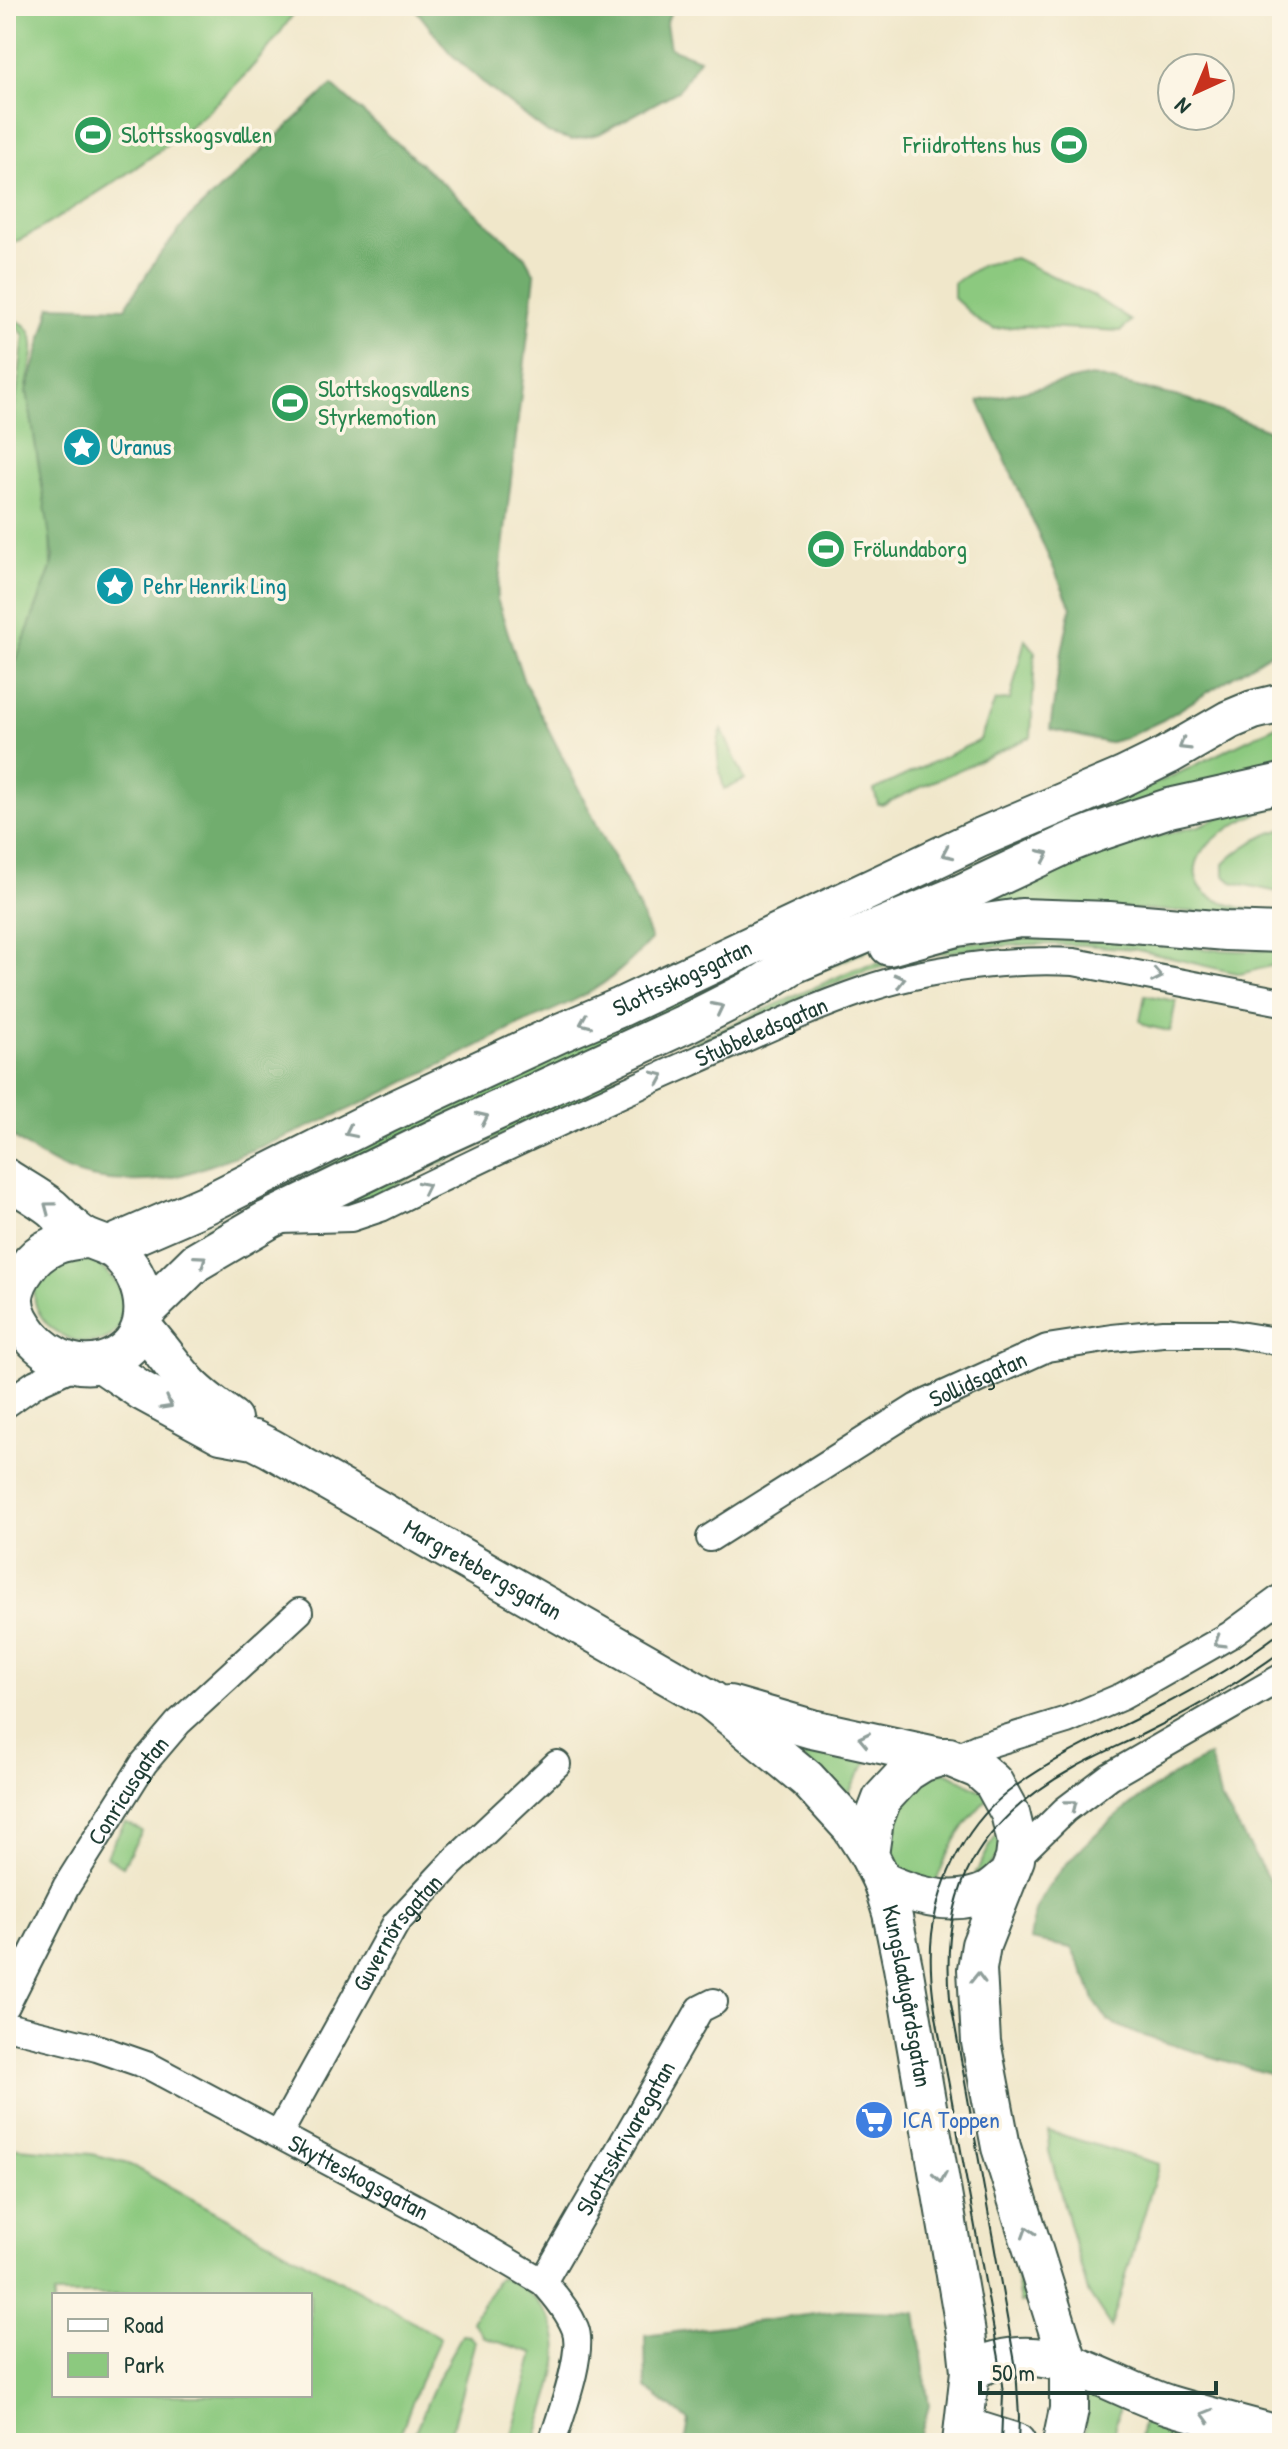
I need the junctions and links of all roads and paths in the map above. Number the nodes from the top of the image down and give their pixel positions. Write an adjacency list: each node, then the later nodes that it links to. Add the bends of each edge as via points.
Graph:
1 (1272, 700): 8 (main road, Slottsskogsgatan, one-way to 8, via 1123,777 949,852 386,1114 207,1204)
2 (1282, 783): 4 (main road, Slottsskogsgatan, one-way to 2, via 793,964 1071,842 1169,808)
3 (1282, 933): 4 (main road, Slottsskogsgatan, via 1021,918 917,937 798,980)
4 (758, 987): 7 (main road, Slottsskogsgatan, one-way to 4)
5 (1282, 1002): 7 (street, Stubbeledsgatan, one-way to 5, via 351,1218 381,1208 811,1010 912,977 1048,960)
6 (6, 1178): 8 (main road, Margretebergsgatan, one-way to 6)
7 (268, 1220): 10 (main road, Slottsskogsgatan, one-way to 7, via 196,1262)
8 (99, 1242): 9 (main road, Margretebergsgatan, via 71,1239 51,1245 34,1257); 10 (main road, Margretebergsgatan, via 123,1258 137,1277 144,1297)
9 (10, 1302): 12 (main road, Margretebergsgatan, via 45,1351 60,1360)
10 (143, 1320): 12 (main road, via 133,1342 119,1355); 14 (main road, Margretebergsgatan, via 186,1381)
11 (1282, 1342): 15 (street, Sollidsgatan, via 1226,1333 1163,1333 1047,1348 917,1407)
12 (89, 1364): 13 (street, via 36,1383); 14 (main road, Margretebergsgatan, one-way to 14, via 221,1434)
13 (6, 1404)
14 (254, 1440): 19 (main road, Margretebergsgatan)
15 (710, 1538)
16 (1282, 1597): 20 (street, one-way to 20, via 1230,1635 1123,1696 1067,1720)
17 (299, 1612): 25 (street, Conricusgatan, via 178,1723 144,1763 66,1887)
18 (1282, 1677): 23 (street, one-way to 18, via 1065,1810 1110,1776)
19 (711, 1700): 20 (main road, Margretebergsgatan, one-way to 19, via 812,1729); 22 (main road, Margretebergsgatan, via 807,1779 851,1827)
20 (947, 1758): 22 (main road, via 923,1762 907,1772 882,1799 874,1820); 23 (main road, via 978,1769 998,1789 1017,1842)
21 (557, 1764): 27 (street, Guvernörsgatan, via 396,1923)
22 (876, 1868): 23 (main road, via 914,1895 939,1899 989,1891); 30 (main road, Kungsladugårdsgatan, one-way to 30, via 892,1913 906,1983)
23 (1011, 1868): 29 (main road, one-way to 23, via 1001,2147 981,2042 977,1969)
24 (714, 2002): 28 (street, Slottsskrivaregatan, via 700,2009)
25 (6, 2006)
26 (6, 2026): 27 (street, Skytteskogsgatan, via 149,2066)
27 (279, 2134): 28 (street, Skytteskogsgatan)
28 (543, 2282): 33 (street, Skytteskogsgatan, via 575,2329 578,2345)
29 (1069, 2365): 30 (main road, via 1014,2356); 32 (main road, one-way to 29, via 1168,2404); 35 (main road)
30 (970, 2371): 31 (main road, Kungsladugårdsgatan)
31 (963, 2435): 34 (main road)
32 (1282, 2436)
33 (552, 2443)
34 (1016, 2443)
35 (1062, 2443)

